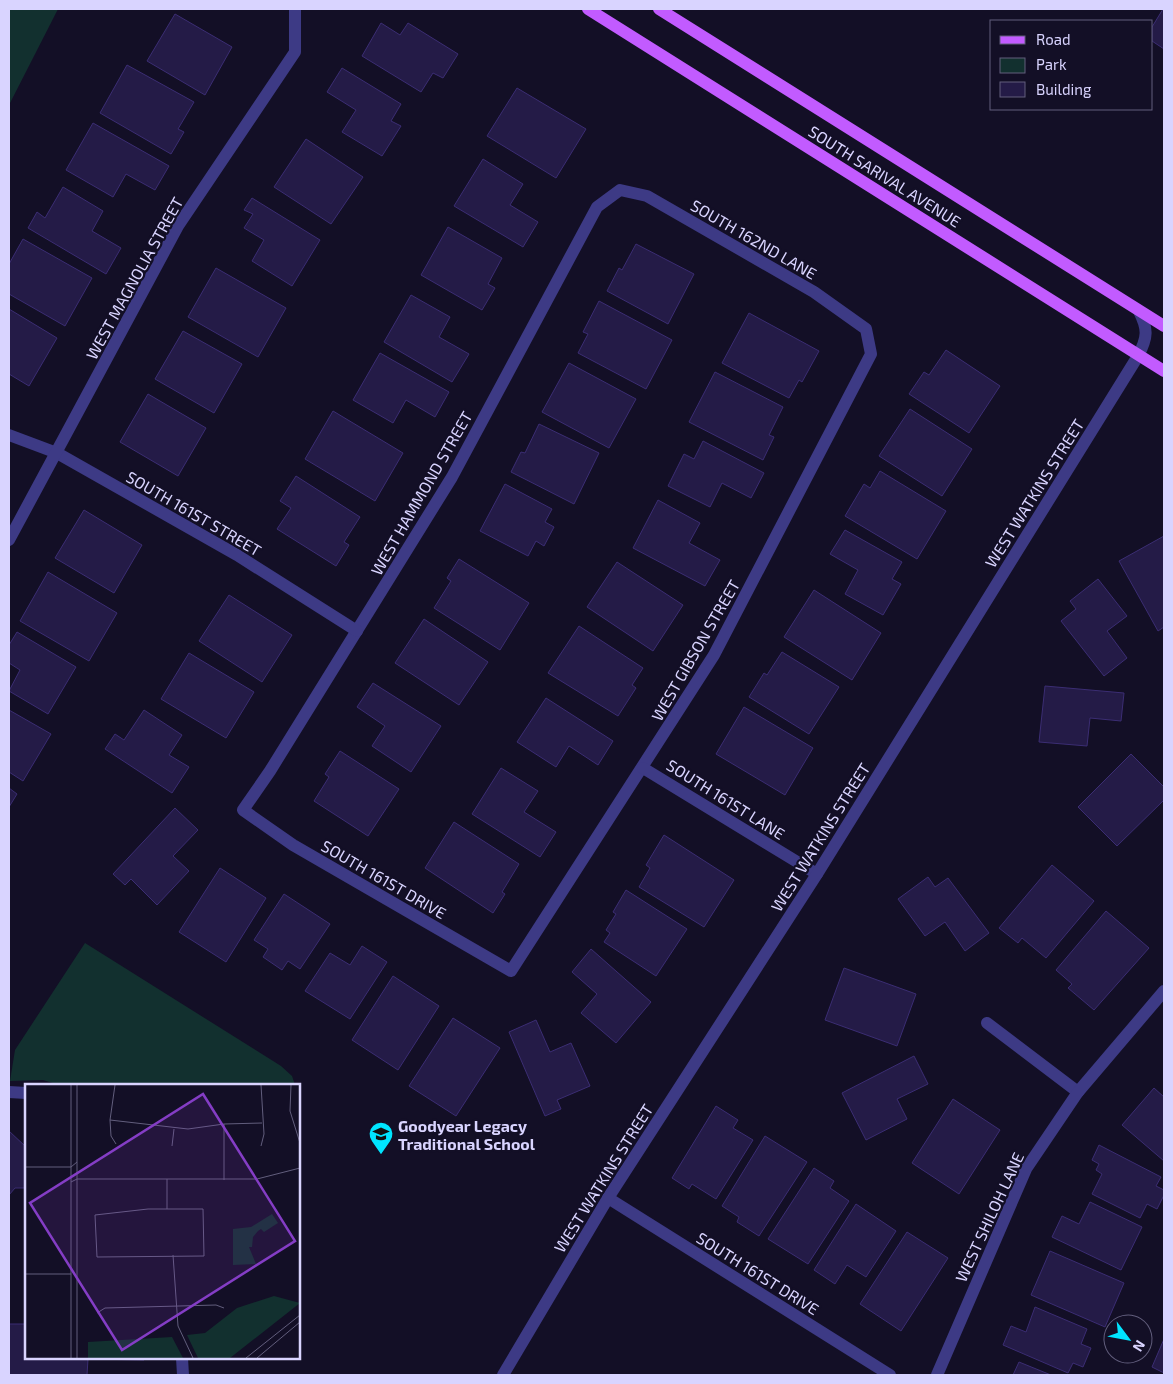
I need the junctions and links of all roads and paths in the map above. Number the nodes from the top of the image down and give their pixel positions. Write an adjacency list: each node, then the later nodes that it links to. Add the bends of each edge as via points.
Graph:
1 (295, 9): 11 (street, WEST MAGNOLIA STREET, via 295,52 178,226)
2 (658, 9): 5 (main road, SOUTH SARIVAL AVENUE)
3 (592, 10): 8 (main road, SOUTH SARIVAL AVENUE)
4 (620, 190): 7 (street, SOUTH 162ND LANE, via 647,196 814,292); 13 (street, WEST HAMMOND STREET, via 597,207 452,477)
5 (1139, 311): 6 (main road, SOUTH SARIVAL AVENUE); 8 (street, WEST WATKINS STREET, via 1146,326 1145,343)
6 (1164, 326)
7 (866, 329): 14 (street, WEST GIBSON STREET, via 870,354 866,363 714,655)
8 (1138, 356): 9 (main road, SOUTH SARIVAL AVENUE); 16 (street, WEST WATKINS STREET)
9 (1164, 371)
10 (9, 435): 11 (street, SOUTH 161ST STREET)
11 (57, 454): 12 (street, WEST MAGNOLIA STREET); 13 (street, SOUTH 161ST STREET, via 237,555)
12 (9, 540)
13 (357, 631): 15 (street, WEST HAMMOND STREET)
14 (644, 768): 16 (street, SOUTH 161ST LANE); 17 (street, WEST GIBSON STREET)
15 (243, 810): 17 (street, SOUTH 161ST DRIVE, via 293,845)
16 (817, 874): 23 (street, WEST WATKINS STREET)
17 (511, 972)
18 (1164, 991): 21 (street, WEST SHILOH LANE)
19 (987, 1023): 21 (street)
20 (9, 1092): 22 (street)
21 (1078, 1092): 28 (street, WEST SHILOH LANE, via 1026,1168)
22 (25, 1093)
23 (608, 1198): 26 (street, WEST WATKINS STREET); 27 (street, SOUTH 161ST DRIVE)
24 (182, 1359): 25 (street)
25 (183, 1375)
26 (503, 1375)
27 (890, 1375)
28 (937, 1375)

